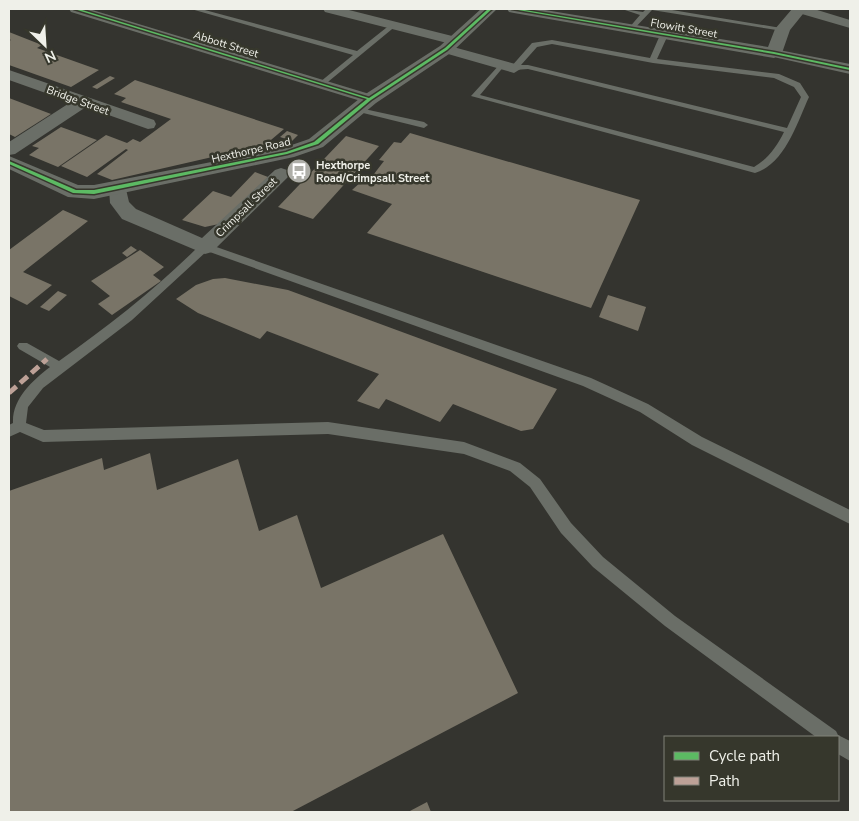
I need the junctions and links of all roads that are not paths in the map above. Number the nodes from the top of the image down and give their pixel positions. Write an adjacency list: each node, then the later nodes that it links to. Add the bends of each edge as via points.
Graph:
1 (76, 9): 24 (street, Abbott Street)
2 (194, 9): 19 (lane)
3 (330, 9): 13 (street)
4 (490, 9): 17 (street, Hexthorpe Road)
5 (514, 9): 10 (street, Flowitt Street)
6 (625, 9): 11 (lane)
7 (649, 9): 11 (lane)
8 (655, 9): 15 (lane)
9 (800, 9): 12 (street); 15 (street)
10 (535, 10): 14 (street, Flowitt Street)
11 (643, 14): 14 (lane)
12 (850, 24)
13 (393, 25): 17 (street); 19 (lane)
14 (632, 29): 16 (street, Flowitt Street)
15 (782, 29): 18 (street)
16 (664, 35): 18 (street, Flowitt Street); 20 (lane)
17 (450, 45): 21 (street); 26 (street, Hexthorpe Road)
18 (774, 53): 22 (street, Flowitt Street)
19 (359, 54): 24 (lane)
20 (653, 60): 21 (lane, via 552,42 535,45); 29 (lane, via 787,79 797,85 805,97)
21 (508, 66): 29 (lane, via 528,66); 29 (lane, via 475,96 744,168 755,170 764,167)
22 (850, 69)
23 (9, 75): 25 (street, Bridge Street)
24 (323, 84): 26 (street, Abbott Street)
25 (83, 102): 27 (street, Bridge Street); 30 (street)
26 (364, 104): 28 (lane); 33 (street, Hexthorpe Road, via 326,137 287,153)
27 (148, 124)
28 (424, 125)
29 (790, 131)
30 (9, 150)
31 (9, 162): 33 (street, Hexthorpe Road, via 75,192)
32 (281, 174): 34 (street, Crimpsall Street)
33 (118, 189): 34 (street, Crimpsall Street, via 120,204 129,214)
34 (205, 247): 36 (lane, via 133,312); 38 (lane, via 587,382 644,408 697,441)
35 (23, 346): 36 (lane)
36 (60, 367): 37 (lane, via 40,383 23,404)
37 (14, 428): 39 (lane, via 42,436 328,428 464,448 515,467 534,483 566,528 598,562 670,620)
38 (850, 517)
39 (829, 736)
40 (839, 744): 41 (lane)
41 (850, 752)

